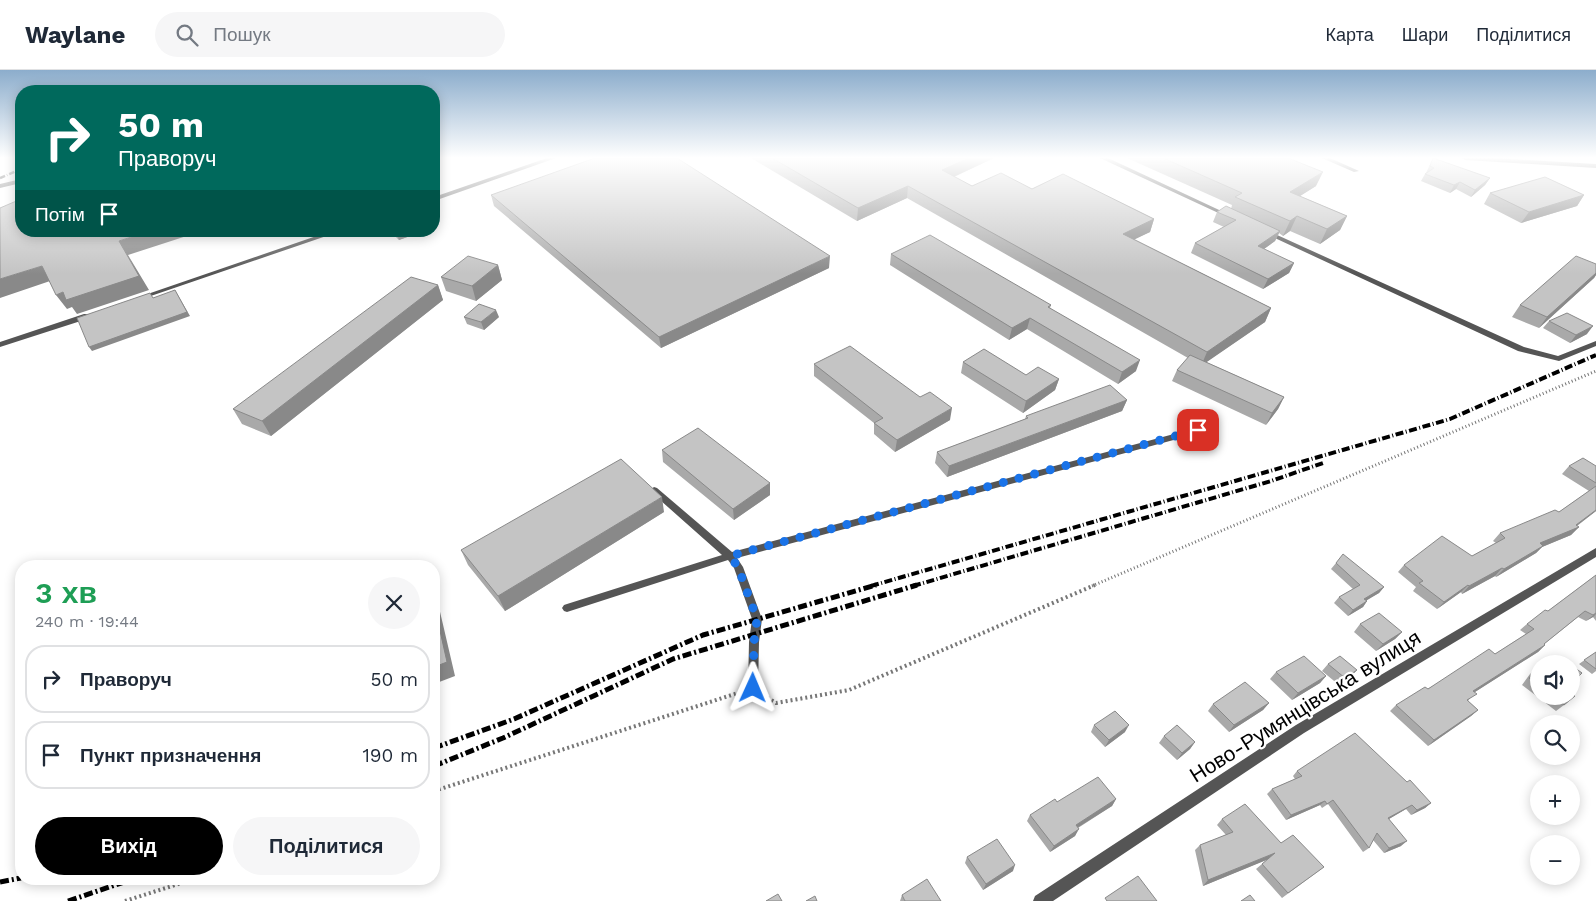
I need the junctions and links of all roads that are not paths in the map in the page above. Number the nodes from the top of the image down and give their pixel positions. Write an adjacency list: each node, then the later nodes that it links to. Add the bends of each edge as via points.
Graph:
1 (1189, 197): 2 (lane)
2 (1240, 220)
3 (1258, 228): 7 (lane, via 1521,349 1559,359)
4 (320, 237): 5 (lane)
5 (132, 301)
6 (95, 314): 8 (lane)
7 (1596, 343)
8 (0, 346)
9 (1215, 426): 12 (lane)
10 (644, 481): 12 (lane)
11 (1596, 552): 15 (street, Ново-Румянцівська вулиця, via 1300,729)
12 (730, 556): 13 (lane); 14 (lane, via 738,567 757,619)
13 (567, 608)
14 (753, 688)
15 (1040, 901)

